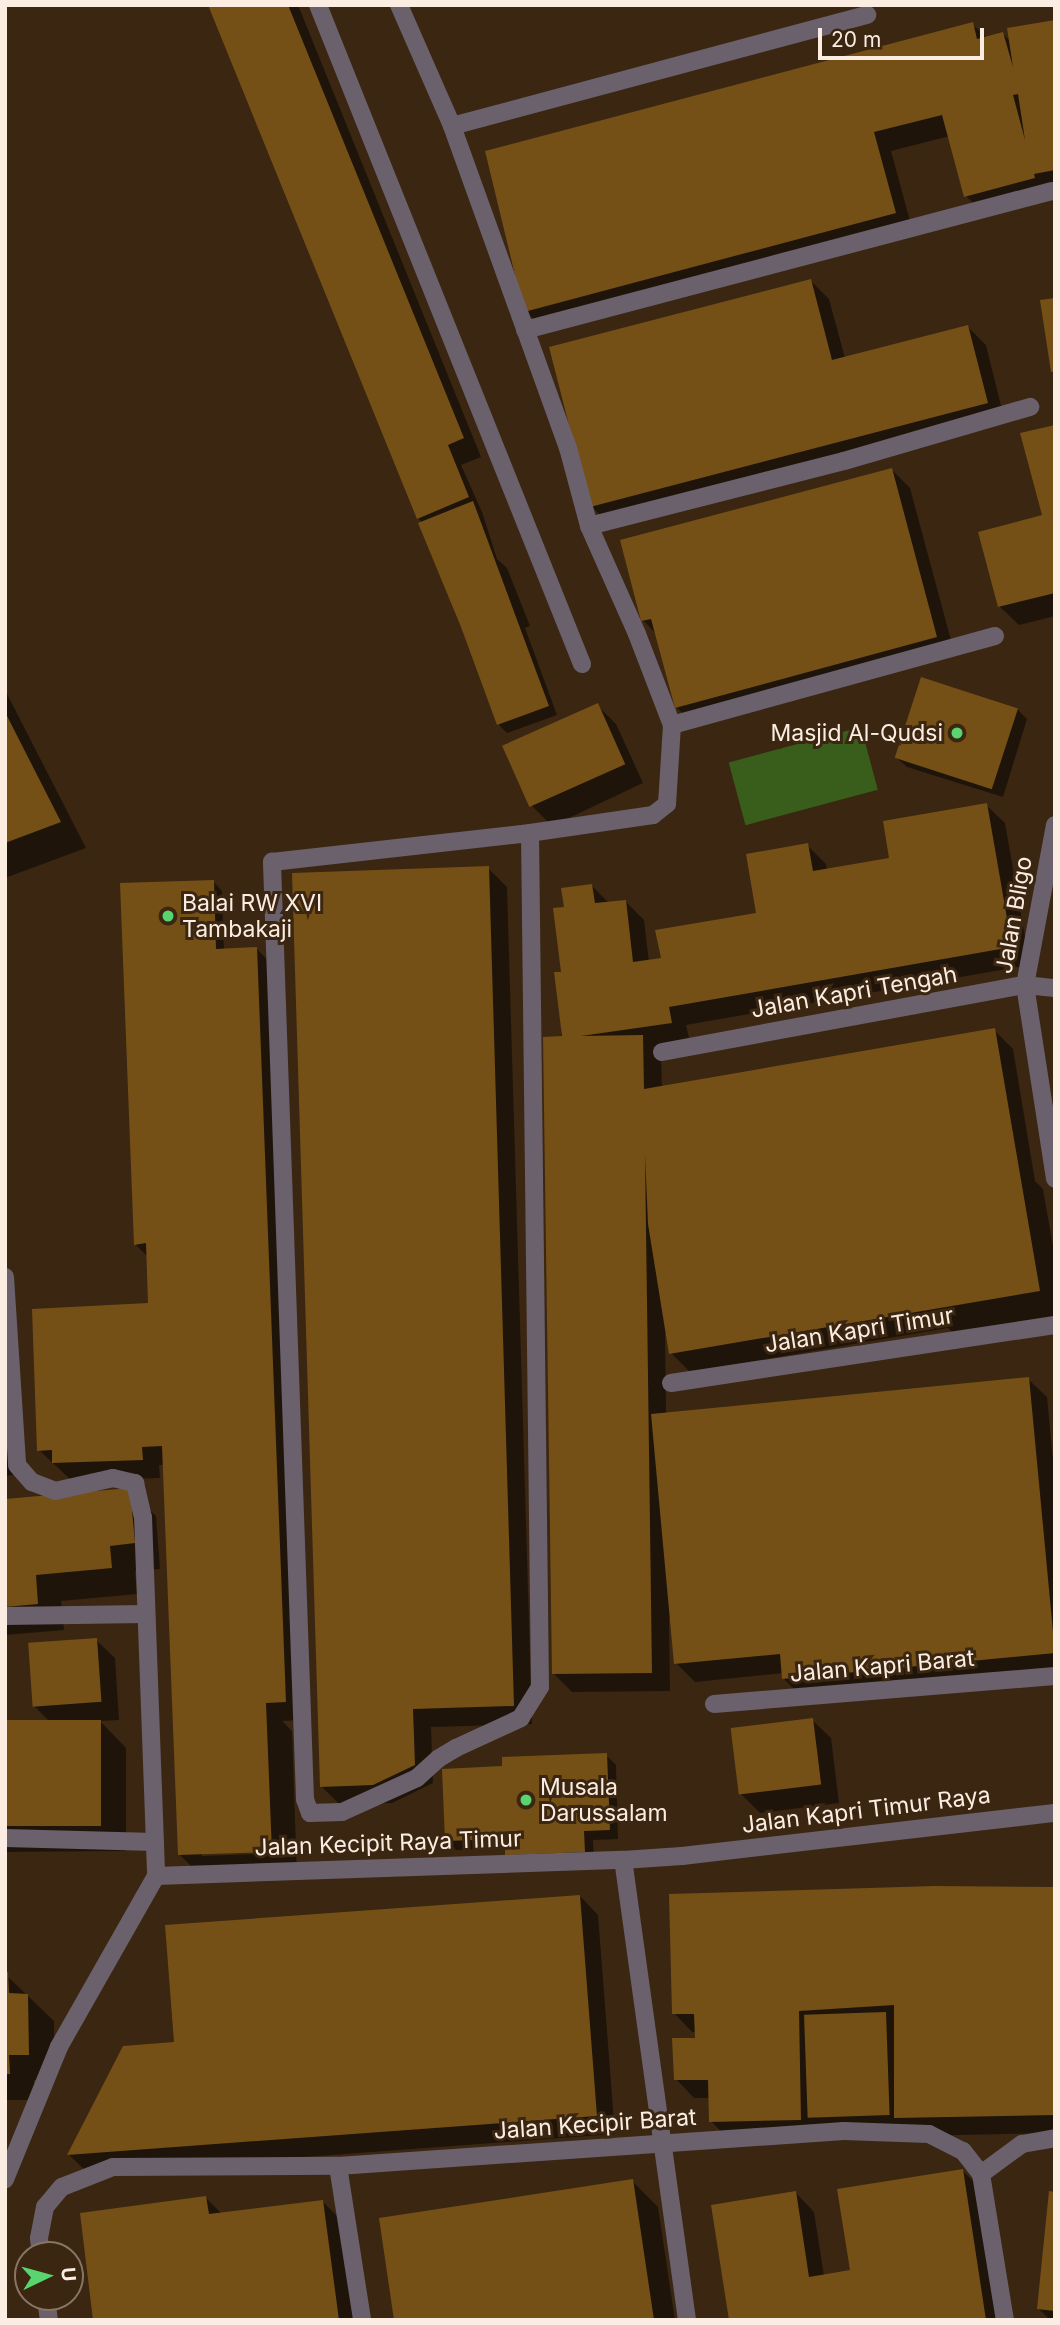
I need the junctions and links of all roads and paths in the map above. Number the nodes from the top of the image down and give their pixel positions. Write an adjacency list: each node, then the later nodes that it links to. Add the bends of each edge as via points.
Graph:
1 (318, 5): 10 (street)
2 (399, 5): 4 (street)
3 (867, 15): 4 (street)
4 (452, 126): 6 (street)
5 (1052, 191): 6 (street)
6 (525, 330): 8 (street, via 568,448)
7 (1030, 407): 8 (street, via 844,461)
8 (589, 526): 11 (street)
9 (995, 636): 11 (street)
10 (582, 664)
11 (672, 725): 13 (street, via 667,804 653,815)
12 (1055, 825): 14 (street, Jalan Bligo)
13 (530, 833): 13 (street, via 540,1688 521,1718 447,1754 417,1778 342,1812 310,1813 305,1799 272,862)
14 (1025, 985): 15 (street, Jalan Kapri Tengah); 16 (street, Jalan Kapri Tengah); 17 (street, Jalan Bligo)
15 (1055, 988)
16 (662, 1052)
17 (1055, 1180)
18 (5, 1277): 21 (street, via 17,1465 32,1482 55,1491 113,1478 135,1483 143,1517)
19 (1055, 1325): 20 (street, Jalan Kapri Timur)
20 (671, 1383)
21 (145, 1614): 22 (street); 27 (street)
22 (5, 1616)
23 (1055, 1676): 24 (street, Jalan Kapri Barat)
24 (714, 1704)
25 (1055, 1813): 28 (street, Jalan Kapri Timur Raya)
26 (5, 1838): 27 (street)
27 (155, 1842): 29 (street)
28 (622, 1860): 29 (street, Jalan Kecipit Raya Timur); 31 (street)
29 (156, 1876): 34 (street, via 59,2047)
30 (1055, 2138): 33 (street, via 1022,2144)
31 (662, 2143): 32 (street, Jalan Kecipir Barat); 33 (street, Jalan Kecipir Barat, via 844,2131 929,2134 963,2151); 37 (street)
32 (338, 2166): 35 (street, Jalan Kecipir Barat, via 113,2167 62,2187 45,2207); 36 (street)
33 (981, 2174): 38 (street)
34 (5, 2179)
35 (39, 2241)
36 (362, 2320)
37 (687, 2320)
38 (1005, 2320)

